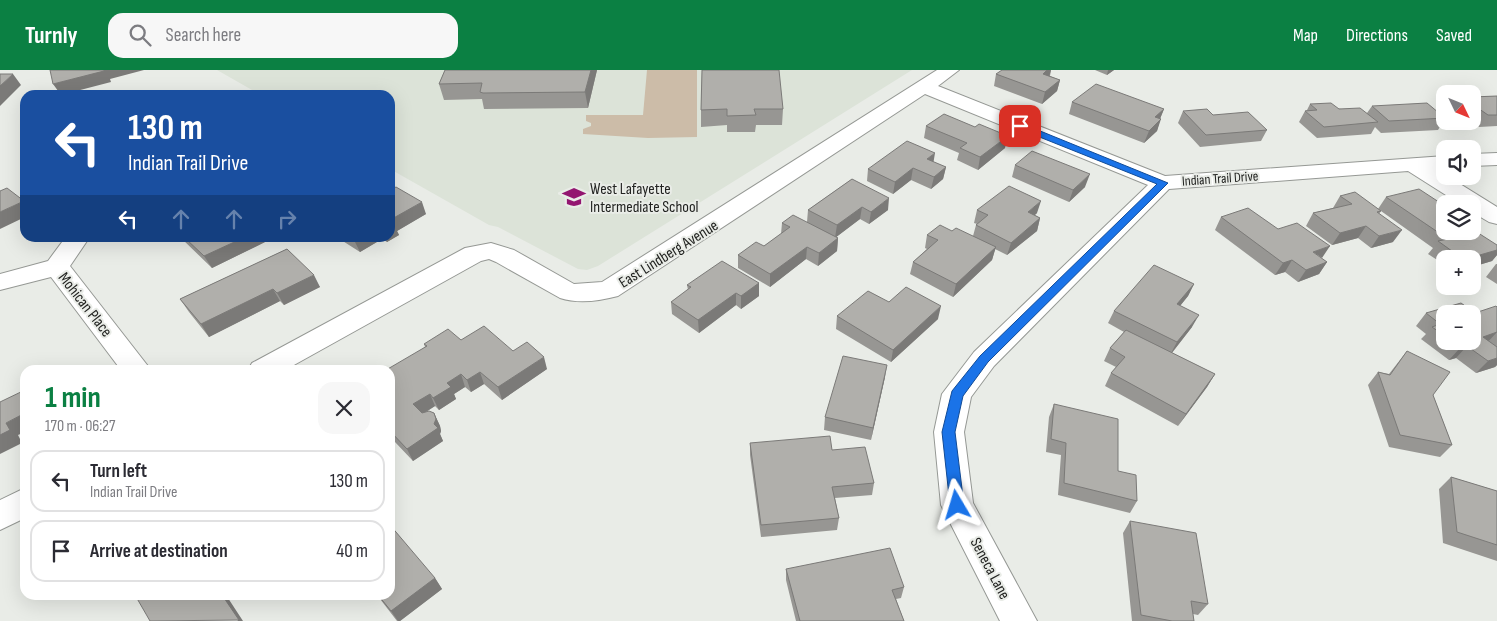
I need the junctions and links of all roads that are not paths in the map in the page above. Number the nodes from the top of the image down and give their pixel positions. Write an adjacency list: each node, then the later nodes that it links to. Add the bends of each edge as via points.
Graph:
1 (950, 70): 2 (street, East Lindberg Avenue)
2 (924, 87): 7 (street, Indian Trail Drive); 13 (street, East Lindberg Avenue, via 609,290 569,292 506,256 491,251 474,254)
3 (1497, 158): 4 (street)
4 (1481, 159)
5 (1436, 163): 6 (street, Indian Trail Drive)
6 (1412, 164): 7 (street, Indian Trail Drive); 8 (street)
7 (1163, 183): 16 (street, Seneca Lane, via 984,359 957,394 949,432 957,505)
8 (1497, 216)
9 (74, 242): 10 (street, Mohican Place)
10 (56, 266): 11 (street); 12 (street, Mohican Place)
11 (0, 282)
12 (133, 365)
13 (271, 365)
14 (20, 505): 15 (street)
15 (0, 516)
16 (1019, 621)

